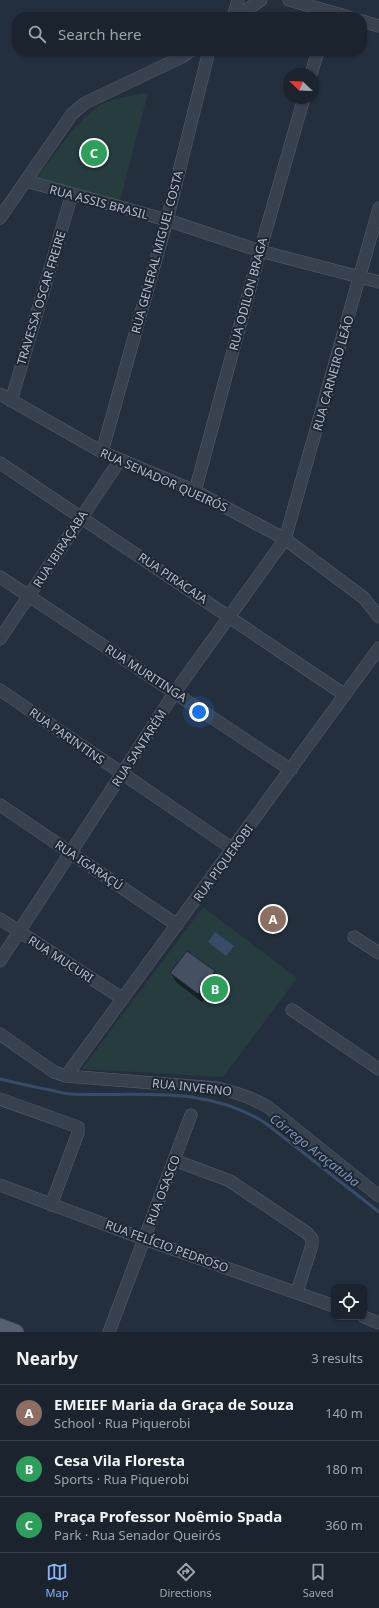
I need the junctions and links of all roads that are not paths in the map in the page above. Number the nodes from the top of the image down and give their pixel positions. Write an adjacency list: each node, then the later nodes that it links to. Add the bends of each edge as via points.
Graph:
1 (238, 0): 5 (street)
2 (262, 0): 6 (street)
3 (289, 0): 4 (street)
4 (330, 9)
5 (236, 12)
6 (243, 12)
7 (367, 22): 8 (street)
8 (379, 26)
9 (183, 56): 14 (street, via 85,103 72,114)
10 (207, 56): 18 (street, RUA GENERAL MIGUEL COSTA)
11 (316, 56): 12 (street)
12 (313, 68)
13 (302, 104): 19 (street, RUA ODILON BRAGA)
14 (26, 182): 15 (street, RUA ASSIS BRASIL); 17 (street)
15 (72, 194): 18 (street, RUA ASSIS BRASIL); 23 (street, TRAVESSA OSCAR FREIRE)
16 (379, 208): 20 (street, RUA CARNEIRO LEÃO)
17 (0, 218)
18 (166, 220): 19 (street, RUA ASSIS BRASIL); 24 (street, RUA GENERAL MIGUEL COSTA)
19 (260, 251): 20 (street, RUA ASSIS BRASIL); 27 (street, RUA ODILON BRAGA)
20 (360, 278): 21 (street, RUA ASSIS BRASIL); 29 (street, RUA CARNEIRO LEÃO)
21 (379, 282)
22 (0, 394): 23 (street, RUA SENADOR QUEIRÓS)
23 (11, 401): 24 (street, RUA SENADOR QUEIRÓS)
24 (102, 452): 25 (street, RUA SENADOR QUEIRÓS)
25 (120, 460): 27 (street, RUA SENADOR QUEIRÓS); 28 (street, RUA IBIRAÇABA)
26 (0, 463): 28 (street, RUA PIRACAIA)
27 (194, 491): 29 (street, RUA SENADOR QUEIRÓS)
28 (80, 517): 31 (street, RUA IBIRAÇABA); 33 (street, RUA PIRACAIA)
29 (285, 539): 32 (street, RUA SENADOR QUEIRÓS); 33 (street, RUA SANTARÉM)
30 (0, 577): 31 (street, RUA MURITINGA)
31 (29, 596): 34 (street, RUA IBIRAÇABA); 37 (street, RUA MURITINGA)
32 (378, 611)
33 (229, 616): 37 (street, RUA SANTARÉM); 38 (street, RUA PIRACAIA)
34 (0, 639)
35 (379, 648): 38 (street, RUA PIQUEROBI)
36 (0, 690): 40 (street, RUA PARINTINS)
37 (175, 692): 39 (street, RUA MURITINGA); 40 (street, RUA SANTARÉM)
38 (345, 695): 39 (street, RUA PIQUEROBI)
39 (291, 770): 42 (street, RUA PIQUEROBI)
40 (122, 774): 42 (street, RUA PARINTINS); 43 (street, RUA SANTARÉM)
41 (0, 805): 43 (street, RUA IGARAÇÚ)
42 (233, 849): 45 (street, RUA PIQUEROBI)
43 (71, 853): 45 (street, RUA IGARAÇÚ); 46 (street, RUA SANTARÉM)
44 (0, 919): 46 (street, RUA MUCURI)
45 (177, 925): 50 (street, RUA PIQUEROBI)
46 (19, 932): 49 (street, RUA SANTARÉM); 50 (street, RUA MUCURI)
47 (354, 937): 48 (street)
48 (379, 953)
49 (0, 961)
50 (123, 999): 54 (street, RUA PIQUEROBI)
51 (292, 1010): 53 (street)
52 (0, 1034): 54 (street, via 49,1068)
53 (379, 1069)
54 (66, 1076): 59 (street, RUA INVERNO, via 217,1088 236,1092 268,1107)
55 (0, 1099): 60 (street, via 78,1128)
56 (191, 1115): 57 (street, RUA OSASCO)
57 (174, 1160): 61 (street, RUA OSASCO); 62 (street, via 230,1181 307,1233 312,1239 312,1245)
58 (0, 1185): 60 (street, RUA FELÍCIO PEDROSO)
59 (379, 1196)
60 (51, 1205): 61 (street, RUA FELÍCIO PEDROSO)
61 (144, 1239): 62 (street, RUA FELÍCIO PEDROSO); 68 (street, RUA OSASCO)
62 (297, 1292): 63 (street, RUA FELÍCIO PEDROSO)
63 (331, 1305)
64 (367, 1318): 65 (street)
65 (379, 1323)
66 (0, 1326): 67 (main road)
67 (16, 1332)
68 (109, 1332)

